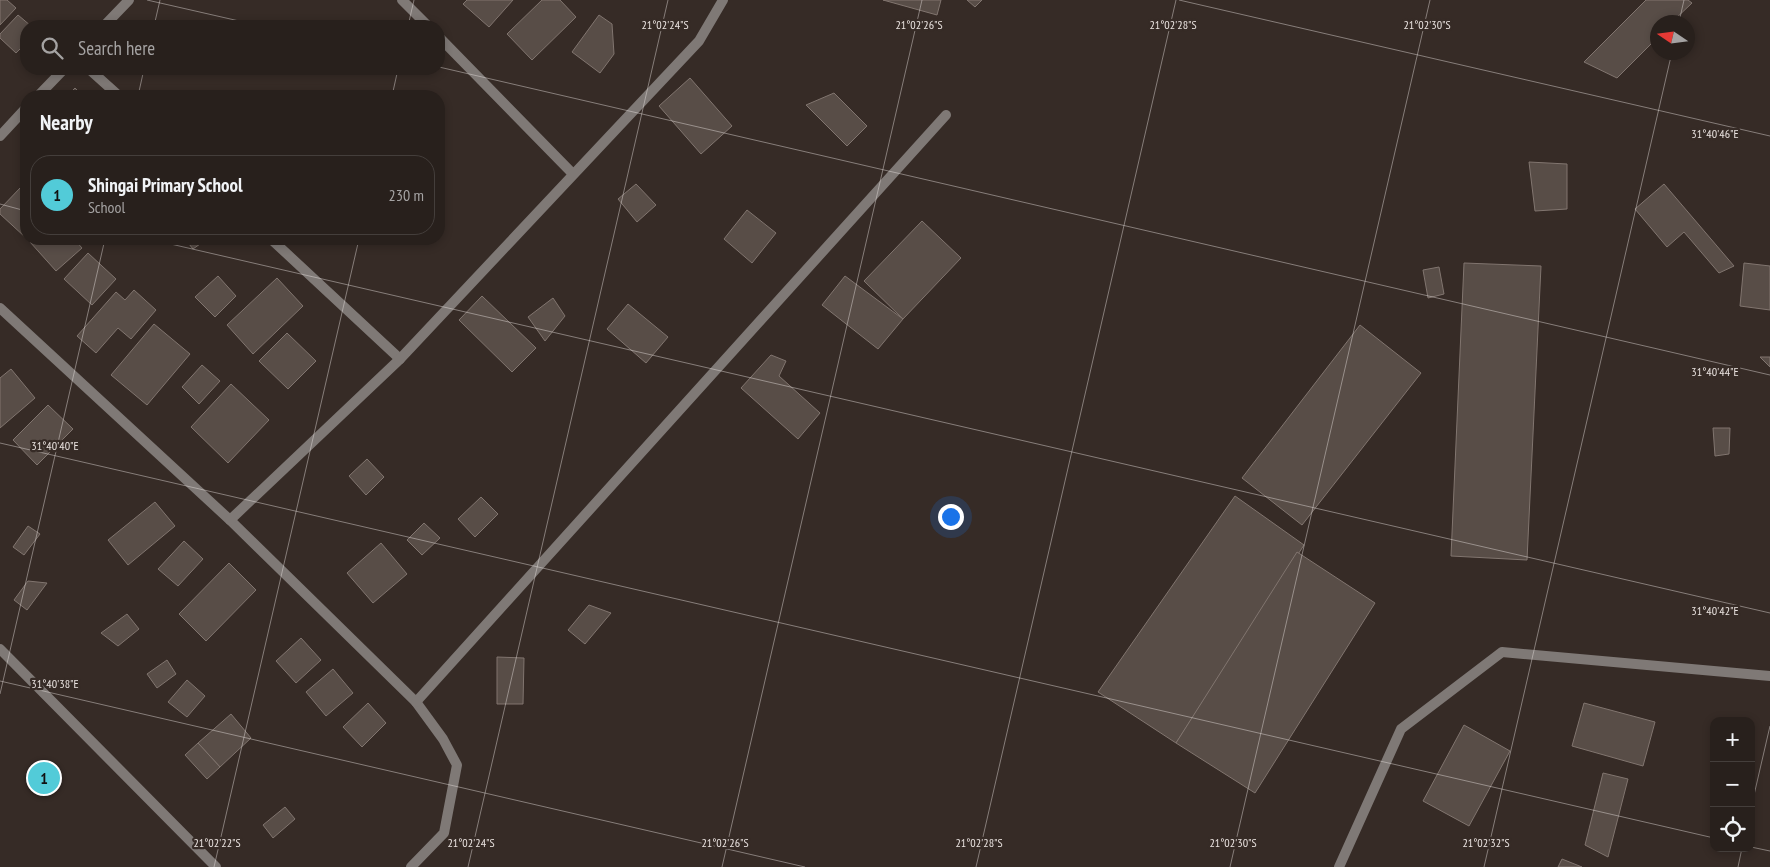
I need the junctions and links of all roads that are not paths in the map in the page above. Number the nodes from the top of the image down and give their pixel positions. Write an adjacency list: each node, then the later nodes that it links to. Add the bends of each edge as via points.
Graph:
1 (129, 0): 4 (street)
2 (402, 0): 5 (street)
3 (723, 0): 14 (street, via 698,41)
4 (110, 20)
5 (422, 20)
6 (445, 43): 14 (street)
7 (58, 75): 9 (street)
8 (96, 75): 10 (street)
9 (44, 90)
10 (112, 90)
11 (20, 114): 13 (street)
12 (946, 114): 21 (street)
13 (0, 136)
14 (574, 174): 17 (street)
15 (277, 245): 17 (street)
16 (0, 308): 18 (street)
17 (400, 360): 18 (street)
18 (230, 520): 21 (street)
19 (0, 649): 22 (street)
20 (1770, 676): 24 (street, via 1502,652 1402,729)
21 (416, 702): 23 (street, via 457,765 444,833)
22 (216, 867)
23 (411, 867)
24 (1338, 867)

